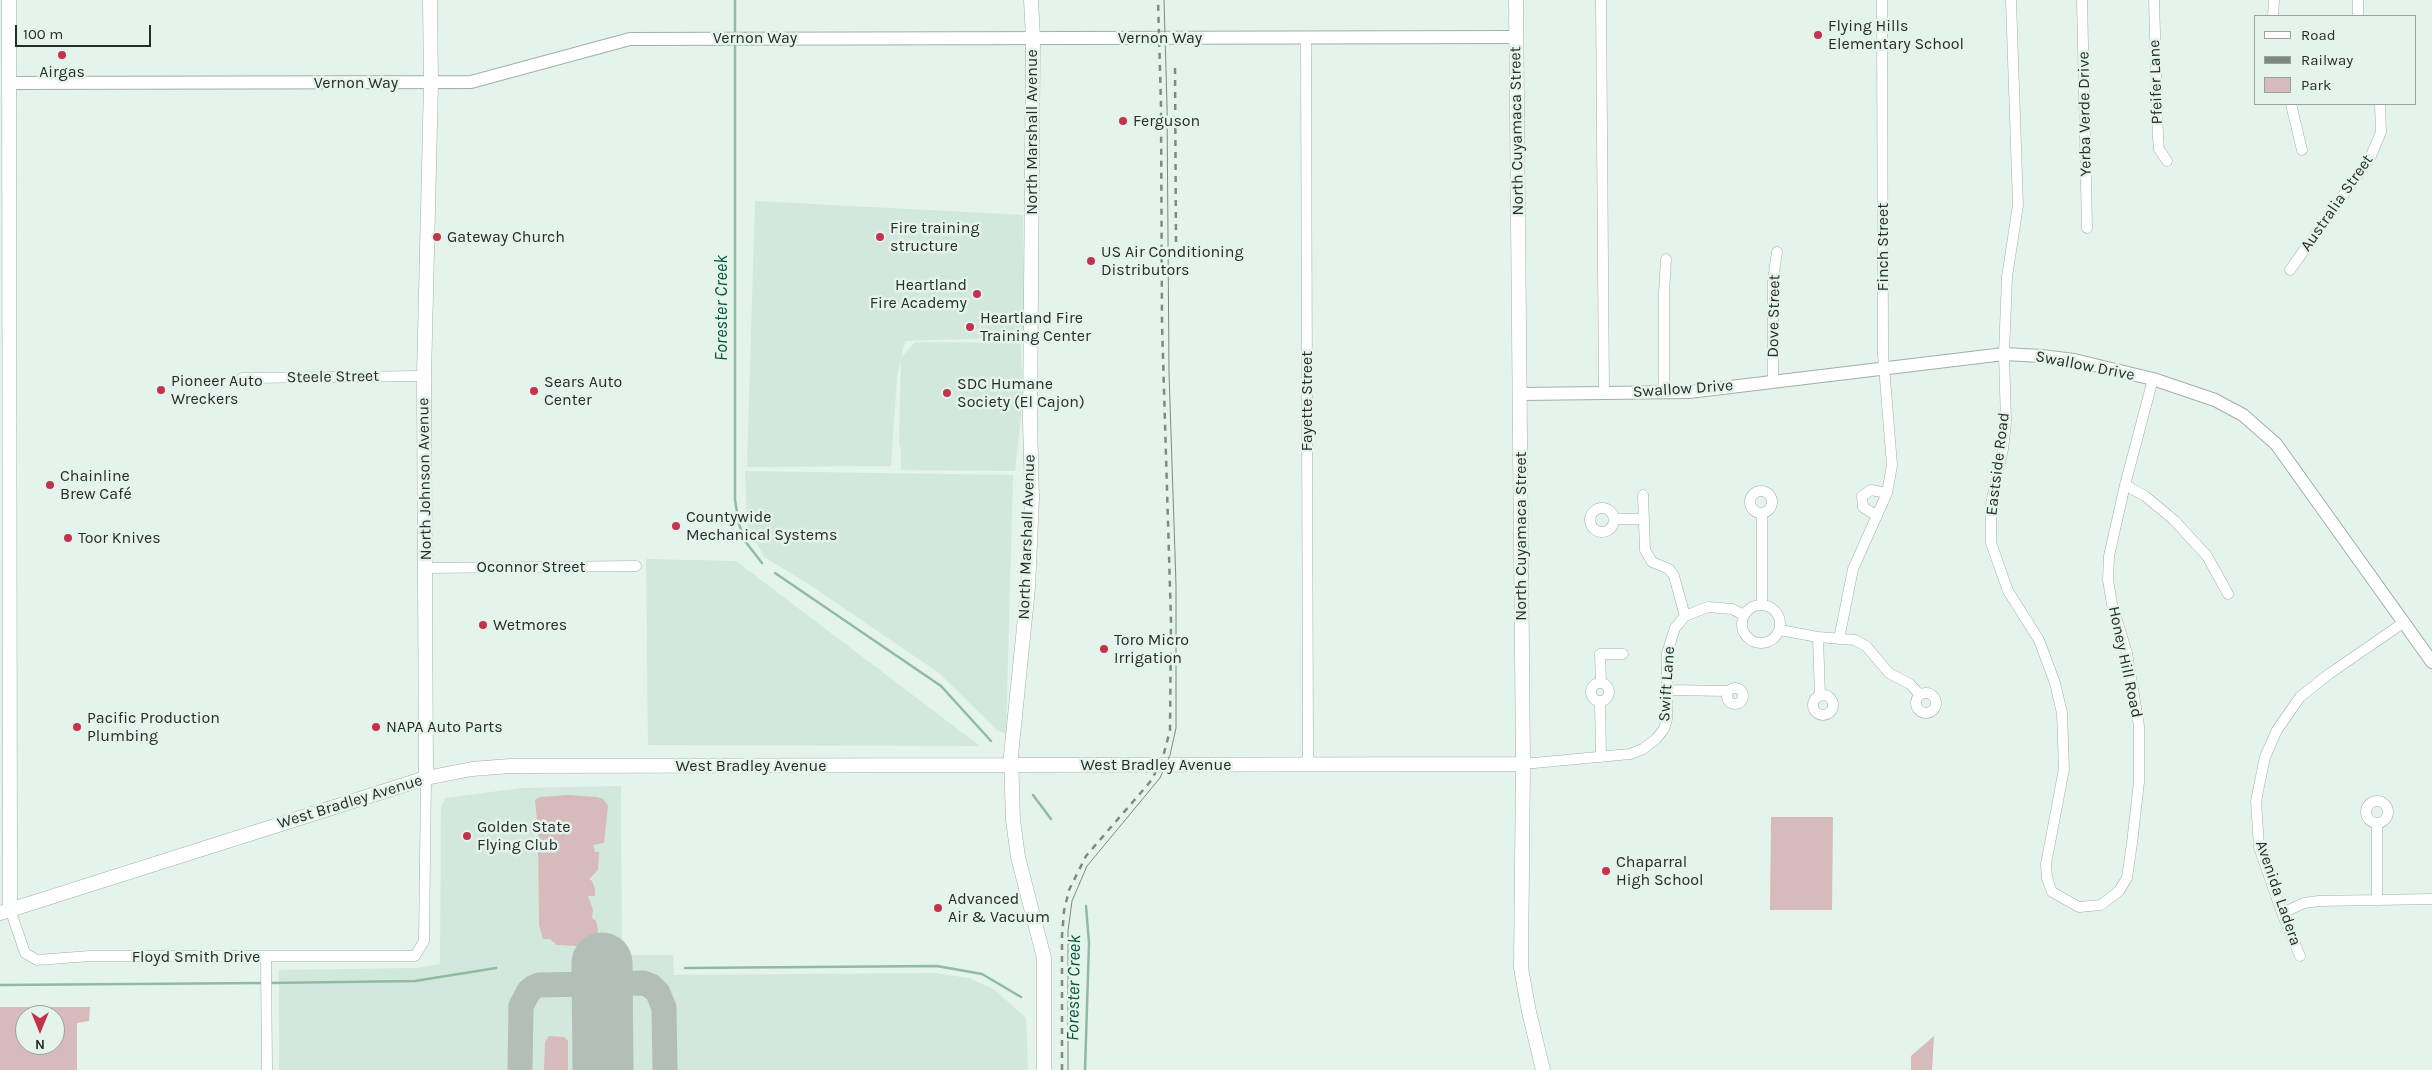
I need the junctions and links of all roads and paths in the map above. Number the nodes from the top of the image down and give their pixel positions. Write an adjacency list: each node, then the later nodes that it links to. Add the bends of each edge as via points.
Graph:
1 (9, 0): 17 (main road)
2 (430, 0): 18 (main road, North Johnson Avenue)
3 (1031, 0): 16 (main road, North Marshall Avenue)
4 (1516, 0): 15 (main road, North Cuyamaca Street)
5 (1601, 0): 35 (street)
6 (1882, 0): 28 (street, Finch Street)
7 (2011, 0): 27 (street, Eastside Road, via 2018,206 2007,277)
8 (2082, 0): 23 (street, Yerba Verde Drive)
9 (2154, 0): 22 (street, Pfeifer Lane, via 2158,137)
10 (2274, 0): 12 (street)
11 (2358, 0): 13 (street)
12 (2273, 15)
13 (2358, 15)
14 (1306, 37): 15 (street, Vernon Way); 16 (street, Vernon Way); 61 (street, Fayette Street)
15 (1516, 37): 34 (main road, North Cuyamaca Street)
16 (1033, 38): 18 (street, Vernon Way, via 630,39 471,82); 62 (main road, North Marshall Avenue, via 1032,498 1028,588)
17 (5, 83): 18 (street, Vernon Way); 63 (main road)
18 (430, 84): 29 (main road, North Johnson Avenue)
19 (2291, 105): 21 (street)
20 (2380, 105): 26 (street, Australia Street, via 2381,132 2370,158)
21 (2302, 150)
22 (2167, 161)
23 (2087, 228)
24 (1777, 252): 32 (street, Dove Street, via 1773,280)
25 (1666, 259): 33 (street)
26 (2290, 270)
27 (2004, 354): 28 (street, Swallow Drive); 31 (street, Swallow Drive, via 2074,360); 66 (street, Eastside Road, via 2006,422 1991,504 1991,543 2008,591 2039,640 2062,713 2064,769)
28 (1884, 368): 32 (street, Swallow Drive); 37 (street, Finch Street, via 1892,465)
29 (424, 376): 30 (street, Steele Street); 44 (main road, North Johnson Avenue)
30 (242, 378)
31 (2153, 379): 36 (street, Honey Hill Road); 49 (street, Swallow Drive, via 2215,400 2243,415 2276,444)
32 (1773, 381): 33 (street, Swallow Drive)
33 (1664, 393): 35 (street, Swallow Drive)
34 (1520, 394): 35 (street, Swallow Drive); 60 (main road, North Cuyamaca Street)
35 (1604, 394)
36 (2125, 485): 45 (street, via 2145,496 2174,520 2207,556); 66 (street, Honey Hill Road, via 2109,556 2108,580 2128,662 2139,726 2139,782 2127,878 2107,902 2094,907 2079,907 2052,892 2046,871)
37 (1887, 494): 40 (street, Finch Street); 40 (street, via 1871,490 1862,496 1863,507)
38 (1643, 495): 42 (street)
39 (1762, 513): 46 (street)
40 (1877, 516): 52 (street, Finch Street, via 1853,569)
41 (1614, 519): 42 (street)
42 (1643, 519): 48 (street, via 1645,550 1652,562 1668,569 1674,576)
43 (636, 566): 44 (street, Oconnor Street)
44 (426, 568): 64 (main road, North Johnson Avenue)
45 (2228, 594)
46 (1762, 605): 47 (street, via 1751,608); 50 (street, via 1776,612)
47 (1744, 615): 48 (street, via 1708,607); 50 (street, via 1744,634 1754,642 1767,643)
48 (1685, 616): 55 (street, Swift Lane, via 1668,643)
49 (2403, 623): 54 (street, Swallow Drive); 70 (street, Avenida Ladera, via 2300,697 2270,744 2258,786 2256,817 2263,862)
50 (1780, 630): 51 (street)
51 (1818, 637): 52 (street); 58 (street)
52 (1839, 639): 57 (street, via 1855,640 1866,646 1889,673 1910,684)
53 (1623, 654): 59 (street, via 1600,654 1601,683 1595,685 1591,692 1593,698 1600,702)
54 (2432, 662)
55 (1668, 690): 56 (street); 59 (street, Swift Lane, via 1667,719 1656,739 1630,754)
56 (1728, 691)
57 (1920, 694)
58 (1820, 696)
59 (1601, 757): 60 (street, Swift Lane)
60 (1523, 764): 61 (main road, West Bradley Avenue); 76 (main road, North Cuyamaca Street, via 1521,968)
61 (1308, 765): 62 (main road, West Bradley Avenue)
62 (1012, 766): 64 (main road, West Bradley Avenue, via 510,766); 75 (main road, North Marshall Avenue, via 1013,820 1018,857 1044,958)
63 (5, 767): 69 (main road)
64 (426, 778): 69 (main road, West Bradley Avenue); 71 (street, North Johnson Avenue, via 424,941)
65 (2378, 823): 67 (street)
66 (2049, 853)
67 (2377, 899): 68 (street); 70 (street, via 2311,902)
68 (2432, 899)
69 (5, 911): 73 (street, Floyd Smith Drive, via 25,953 37,960 90,956)
70 (2282, 913): 72 (street, Avenida Ladera)
71 (415, 956): 73 (street, Floyd Smith Drive)
72 (2300, 956)
73 (266, 958): 74 (street)
74 (267, 1070)
75 (1044, 1070)
76 (1543, 1070)

